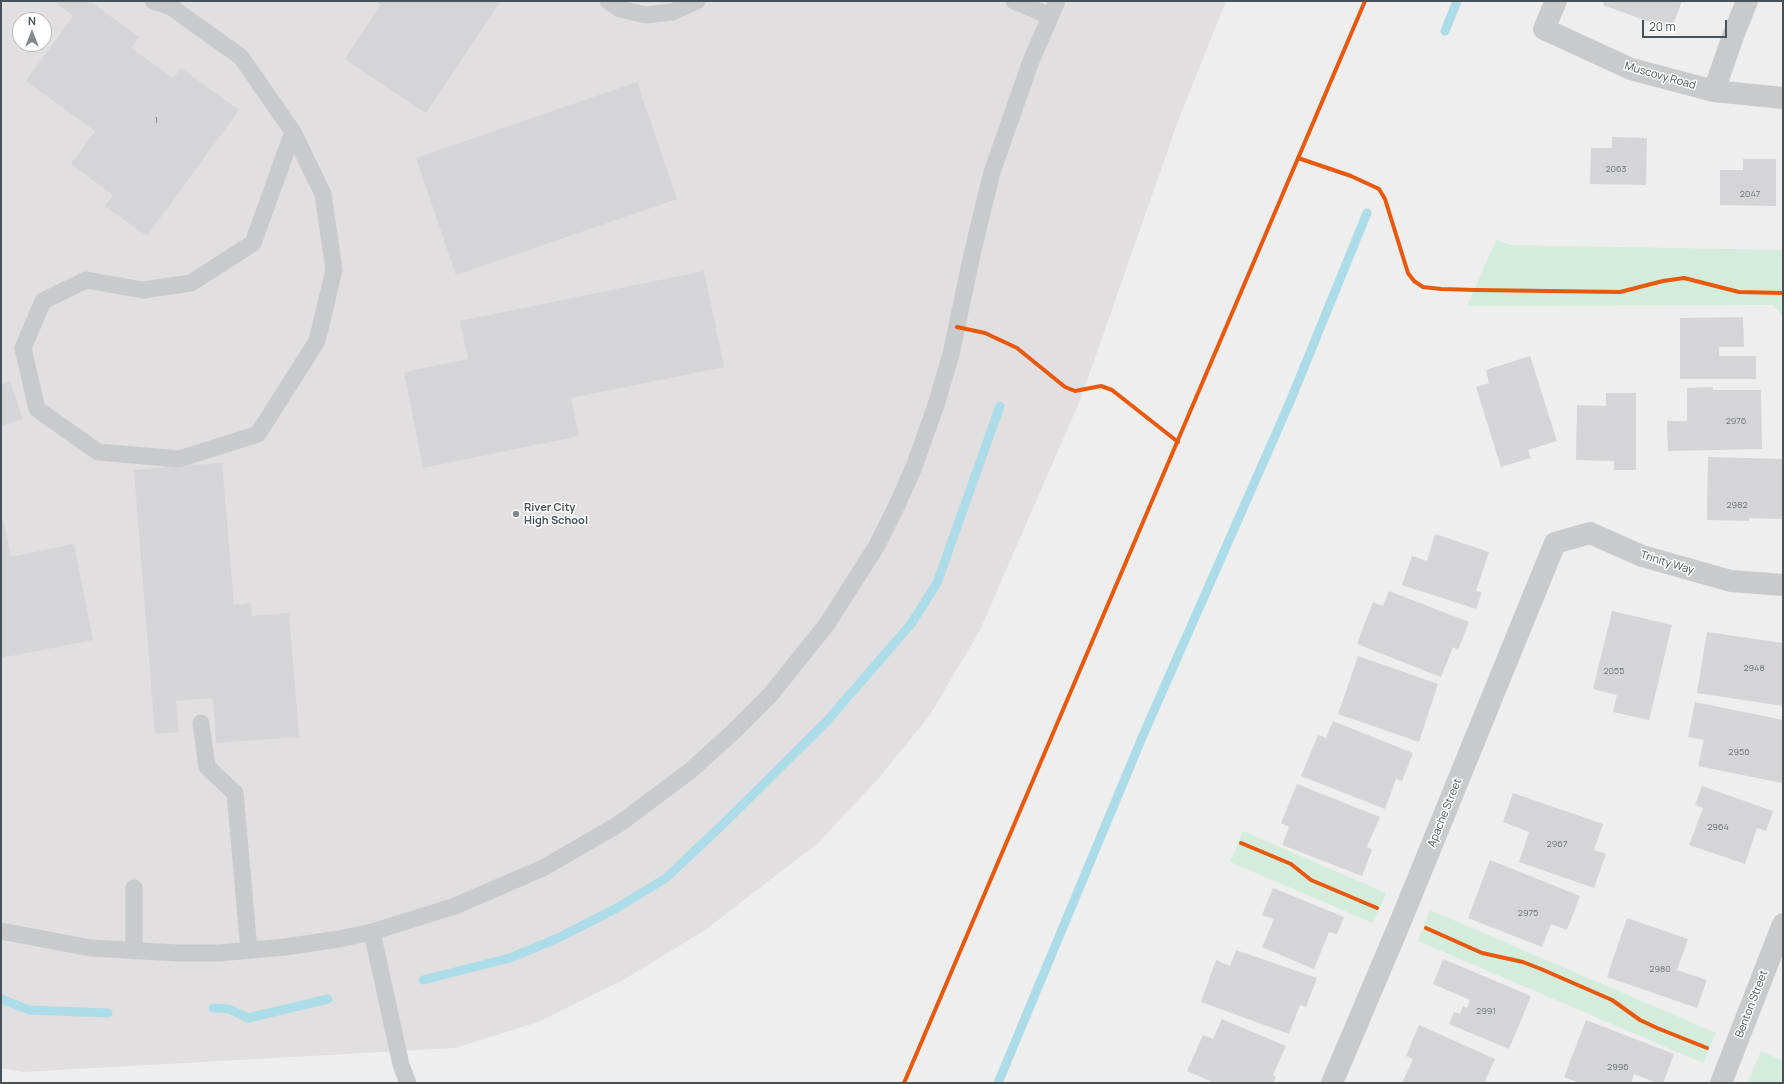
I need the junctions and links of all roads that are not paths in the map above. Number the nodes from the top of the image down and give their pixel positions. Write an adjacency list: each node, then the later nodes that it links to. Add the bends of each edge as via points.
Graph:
1 (153, 1): 11 (lane, via 171,7 241,57)
2 (608, 1): 3 (lane, via 620,9 646,15 672,12)
3 (697, 1)
4 (1014, 1): 8 (lane)
5 (1057, 1): 8 (lane)
6 (1556, 1): 9 (street, Muscovy Road, via 1544,29 1631,69)
7 (1747, 1): 9 (street)
8 (1050, 16): 18 (lane, via 1031,61 992,172 951,354 914,467 876,547 827,624 771,694 731,734 684,776 620,824 573,853 508,885 455,906)
9 (1714, 91): 10 (street, Muscovy Road)
10 (1783, 98)
11 (293, 132): 11 (lane, via 323,194 334,270 317,341 258,434 179,459 98,452 37,410 23,348 43,301 86,280 143,290 191,283 252,244)
12 (1555, 543): 13 (street, Trinity Way, via 1590,533 1642,556 1731,581); 22 (street, Apache Street)
13 (1783, 585)
14 (201, 723): 19 (lane, via 207,767 235,793)
15 (134, 888): 20 (lane)
16 (1783, 924): 23 (street, Benton Street)
17 (1, 931): 20 (lane, via 91,948)
18 (372, 932): 19 (lane, via 285,947); 21 (lane)
19 (249, 950): 20 (lane, via 191,953)
20 (134, 951)
21 (403, 1081)
22 (1332, 1083)
23 (1721, 1083)

